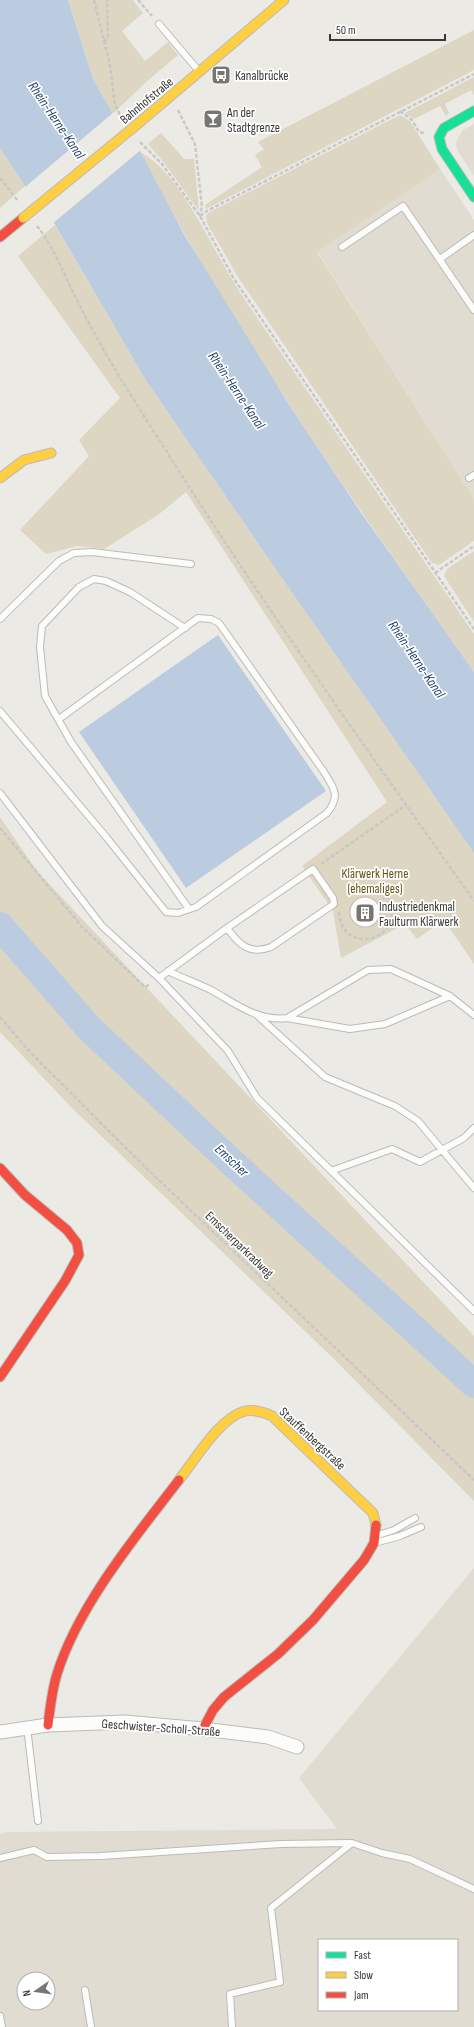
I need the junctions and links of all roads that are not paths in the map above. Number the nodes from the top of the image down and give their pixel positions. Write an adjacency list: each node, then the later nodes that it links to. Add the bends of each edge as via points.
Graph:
1 (278, 2): 3 (street, Bahnhofstraße)
2 (159, 24): 3 (lane)
3 (200, 72): 7 (street, Bahnhofstraße, bridge)
4 (474, 111): 5 (street, via 444,128 438,137 442,149)
5 (474, 197)
6 (474, 236): 9 (lane)
7 (0, 237)
8 (342, 248): 9 (lane, via 403,206)
9 (440, 259): 11 (lane)
10 (474, 296): 11 (lane)
11 (468, 301): 12 (lane)
12 (474, 310)
13 (51, 453): 14 (street, via 24,460)
14 (0, 478)
15 (192, 564): 16 (lane, via 92,552 74,553 59,561)
16 (0, 619)
17 (185, 628): 19 (lane); 19 (lane, via 130,592 106,581 94,579 79,586 42,626 41,666 44,696); 21 (lane, via 198,618 211,619 219,623 335,789 334,804 327,813 196,907)
18 (0, 712): 21 (lane, via 166,912 178,913)
19 (59, 719): 21 (lane, via 71,742)
20 (0, 793): 24 (lane, via 102,926)
21 (189, 909)
22 (227, 928): 22 (lane, via 314,869 333,898 334,904 272,947 263,950 251,949 238,943); 23 (lane)
23 (168, 972): 24 (lane); 27 (lane, via 210,989)
24 (159, 978): 32 (lane, via 228,1051 257,1098)
25 (450, 996): 26 (lane); 28 (lane, via 385,1024 350,1029); 28 (lane, via 391,969 368,970)
26 (474, 1015)
27 (258, 1016): 28 (lane, via 277,1020); 30 (lane, via 325,1077 395,1106 418,1121)
28 (287, 1018)
29 (474, 1128): 30 (lane, via 464,1138)
30 (442, 1150): 32 (lane, via 420,1162 392,1149); 33 (lane)
31 (0, 1168): 35 (street, via 25,1195 67,1230 77,1243 79,1255 68,1277)
32 (331, 1171): 34 (lane)
33 (474, 1188)
34 (474, 1311)
35 (0, 1377)
36 (415, 1518): 38 (lane)
37 (421, 1527): 38 (lane, via 400,1536)
38 (375, 1539): 39 (street, Stauffenbergstraße, via 377,1527 373,1513 272,1416 259,1410 246,1410 232,1417 220,1427 142,1528 96,1596 60,1666); 41 (street, via 364,1560 313,1620 278,1654 224,1697)
39 (48, 1725): 40 (street, Geschwister-Scholl-Straße); 41 (street, Geschwister-Scholl-Straße, via 126,1722)
40 (27, 1727): 42 (street, Geschwister-Scholl-Straße); 44 (lane)
41 (203, 1728): 43 (street, Geschwister-Scholl-Straße, via 268,1737)
42 (0, 1732)
43 (297, 1747)
44 (38, 1821)
45 (352, 1844): 46 (lane, via 281,1844 62,1857 47,1857 34,1850); 47 (lane, via 410,1858); 52 (lane, via 271,1908 280,1982 230,1994)
46 (0, 1858)
47 (474, 1889)
48 (85, 1990): 51 (lane)
49 (0, 2016): 50 (lane)
50 (2, 2027)
51 (91, 2027)
52 (232, 2027)

